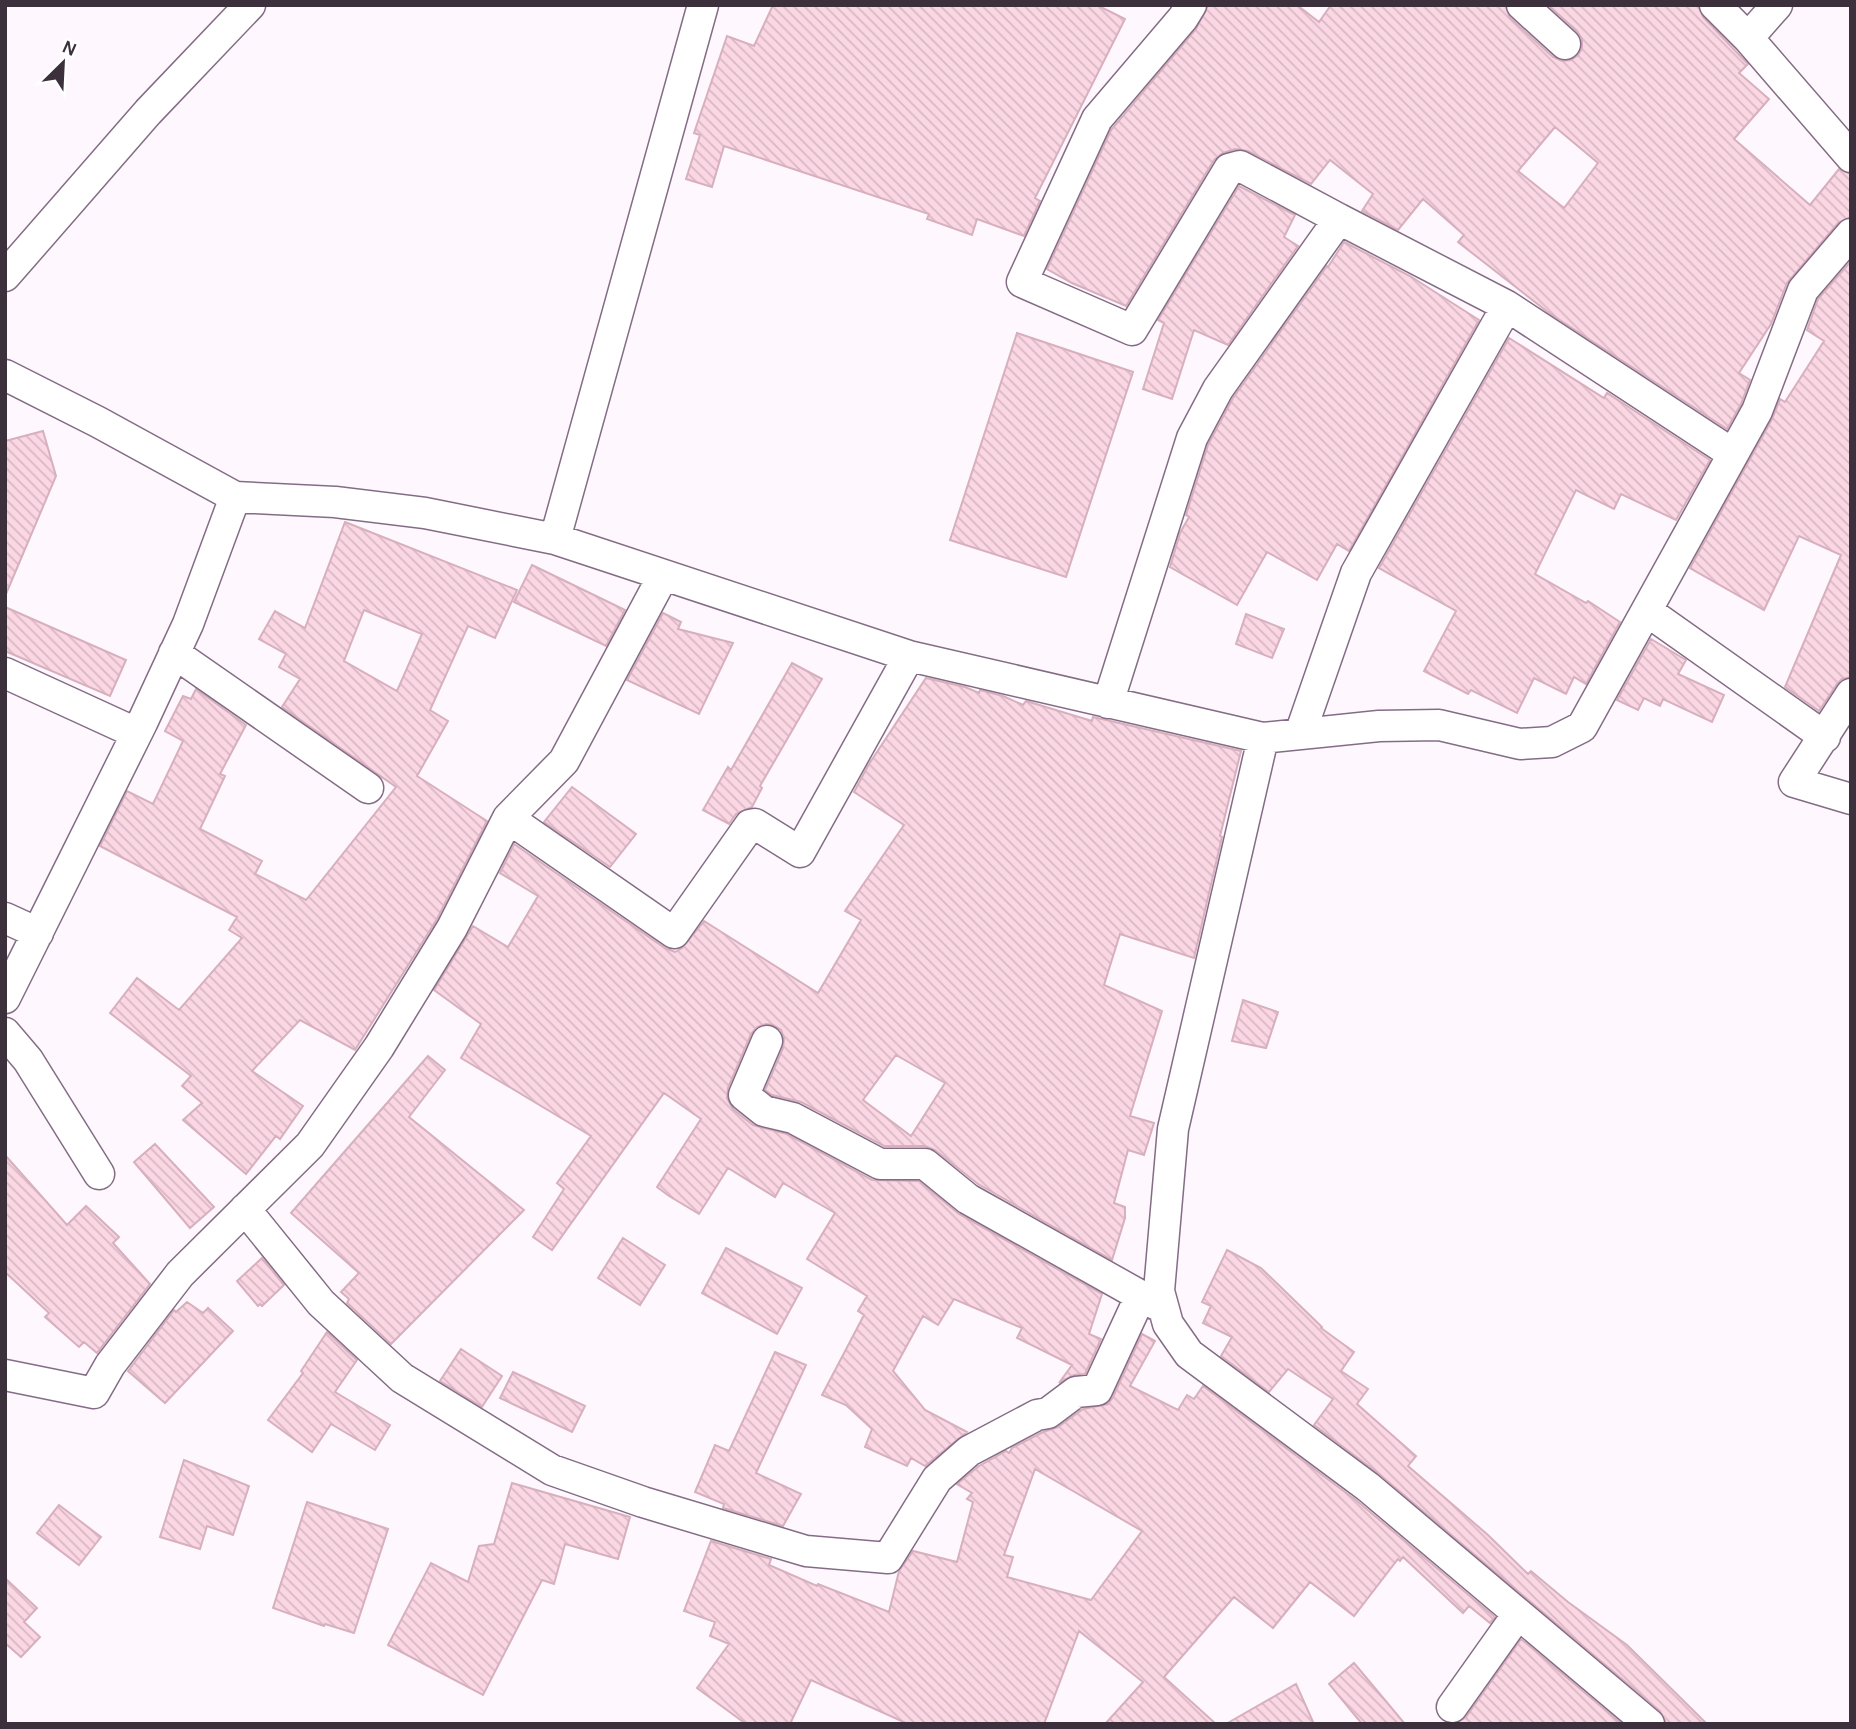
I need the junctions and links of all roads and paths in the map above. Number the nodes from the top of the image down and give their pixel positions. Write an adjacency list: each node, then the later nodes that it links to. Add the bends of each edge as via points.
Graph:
1 (250, 5): 12 (street, via 148,112)
2 (703, 5): 17 (street)
3 (1191, 5): 10 (street, via 1097,119 1022,282 1132,330 1229,169 1240,166)
4 (1522, 5): 8 (street)
5 (1715, 5): 7 (street)
6 (1777, 5): 7 (street)
7 (1748, 38): 9 (street)
8 (1565, 44)
9 (1851, 157)
10 (1339, 219): 13 (street); 24 (street, via 1218,390 1192,438)
11 (1851, 234): 15 (street, via 1803,290 1757,411)
12 (5, 276)
13 (1507, 306): 15 (street); 26 (street, via 1356,573)
14 (5, 375): 16 (street)
15 (1733, 454): 19 (street)
16 (235, 497): 17 (street, via 425,513); 20 (street)
17 (555, 539): 18 (street)
18 (663, 576): 21 (street); 31 (street, via 564,761)
19 (1647, 611): 26 (street, via 1582,727 1552,742 1520,744 1439,725); 27 (street)
20 (174, 653): 25 (street); 29 (street)
21 (909, 656): 24 (street); 31 (street, via 800,852 750,825 674,933)
22 (5, 673): 25 (street)
23 (1851, 694): 27 (street)
24 (1108, 703): 28 (street)
25 (136, 733): 33 (street)
26 (1300, 734): 28 (street)
27 (1825, 737): 30 (street, via 1794,782)
28 (1263, 738): 39 (street, via 1173,1129 1159,1291)
29 (368, 788)
30 (1851, 799)
31 (508, 818): 38 (street, via 452,928 379,1047 310,1145)
32 (5, 918): 33 (street)
33 (38, 933): 34 (street)
34 (5, 999)
35 (5, 1033): 37 (street, via 28,1060)
36 (767, 1041): 39 (street, via 744,1095 764,1111 793,1118 880,1164 925,1164 968,1199)
37 (99, 1174)
38 (246, 1209): 39 (street, via 321,1303 402,1378 552,1471 806,1551 888,1558 937,1479 969,1451 1048,1413 1076,1392 1097,1391); 40 (street, via 180,1274 110,1364 94,1393)
39 (1152, 1303): 41 (street, via 1189,1354 1368,1488)
40 (5, 1375)
41 (1518, 1614): 42 (street); 43 (street)
42 (1452, 1706)
43 (1649, 1724)

